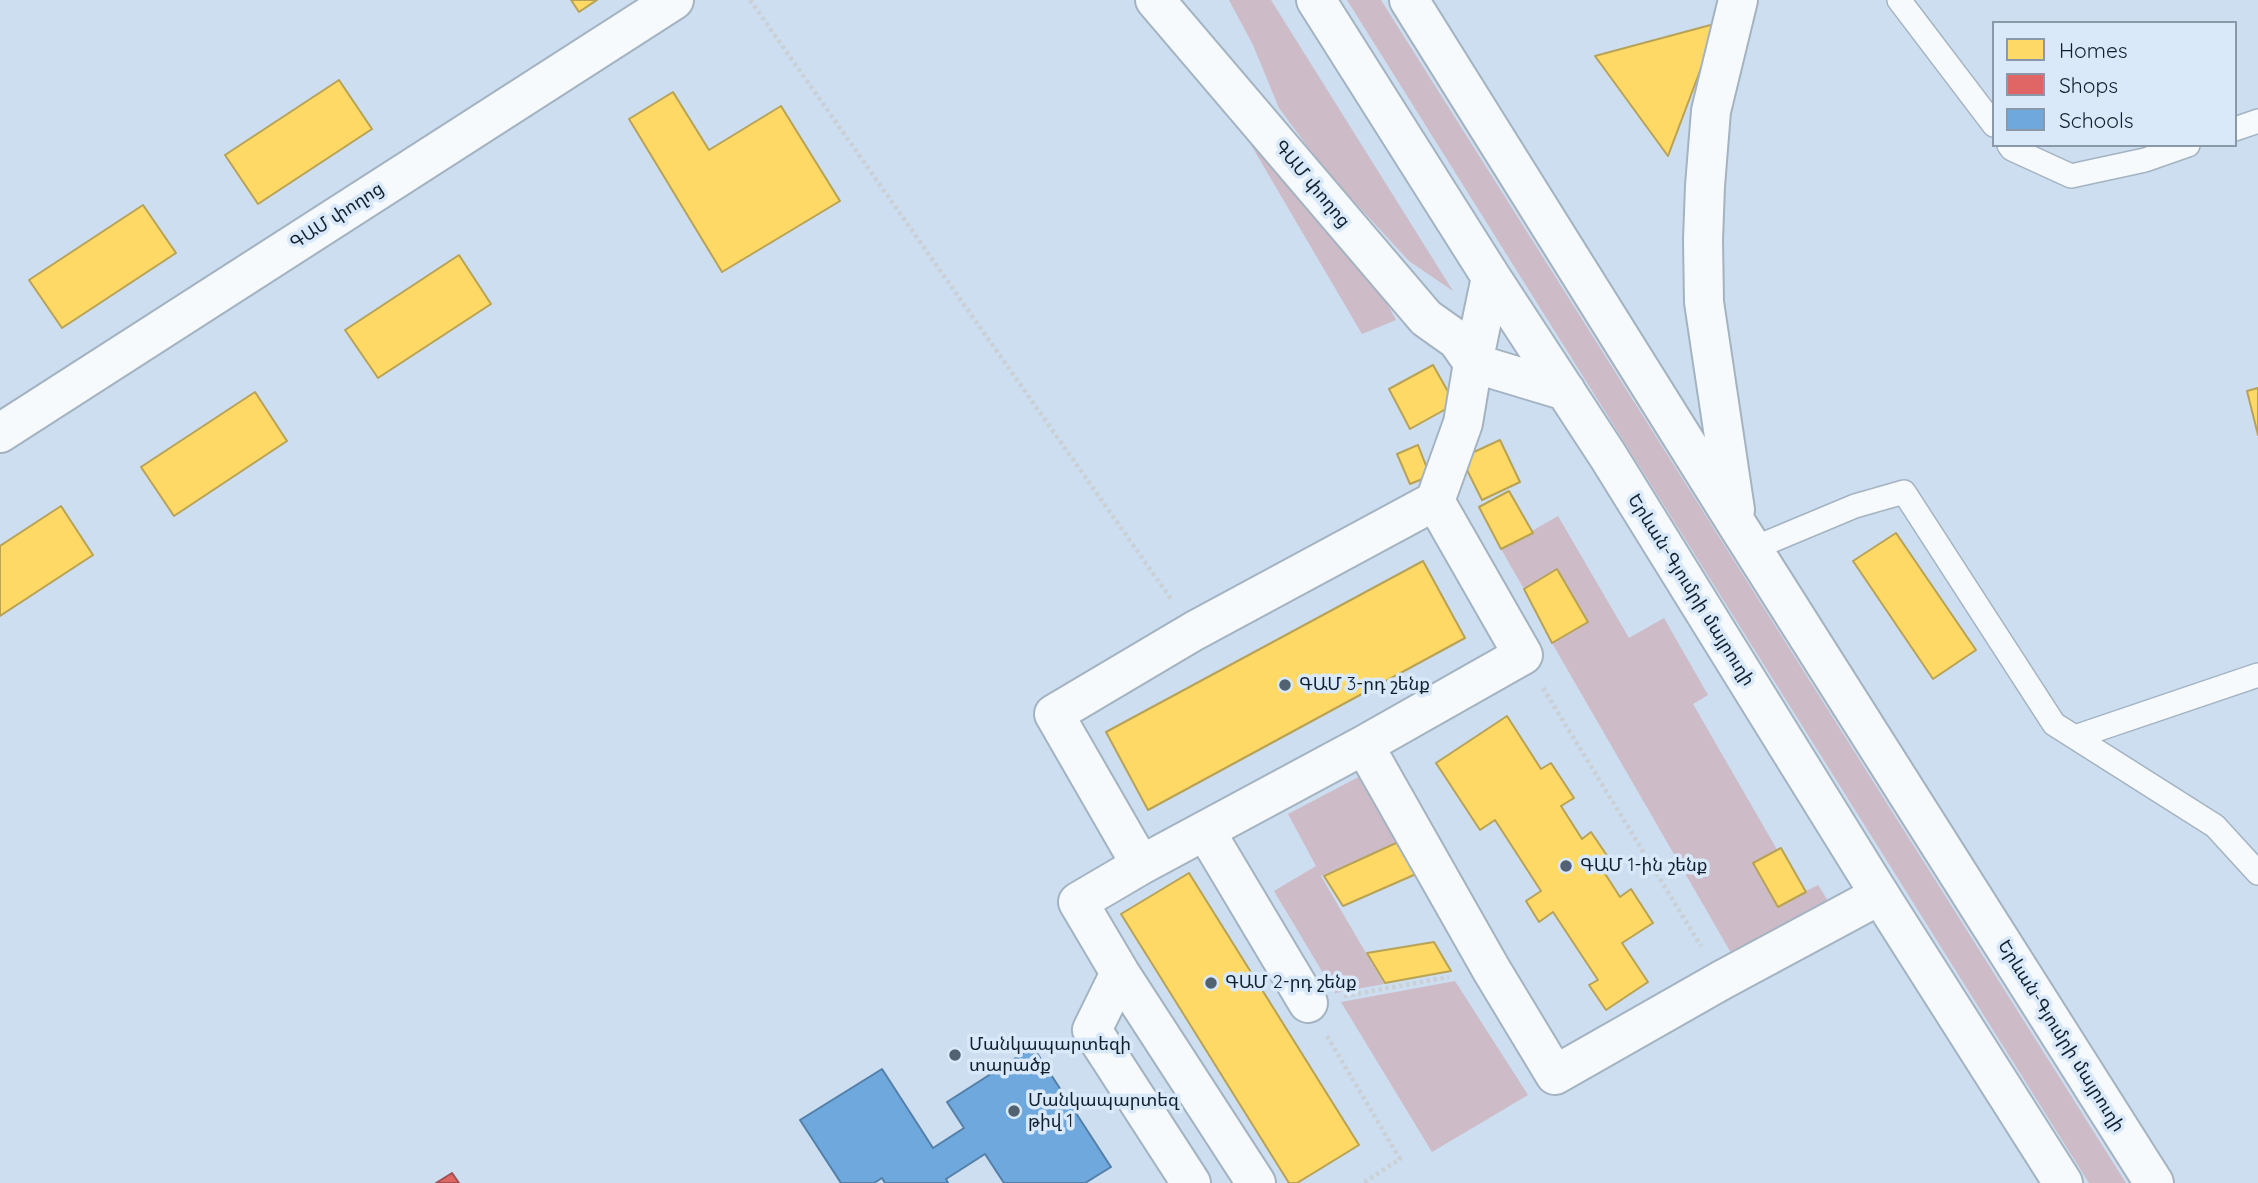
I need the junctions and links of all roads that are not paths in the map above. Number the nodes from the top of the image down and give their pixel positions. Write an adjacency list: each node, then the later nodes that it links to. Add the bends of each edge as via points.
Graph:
1 (674, 0): 15 (main road, ԳԱՄ փողոց)
2 (1154, 0): 13 (main road, ԳԱՄ փողոց, via 1426,318 1457,340)
3 (1316, 0): 12 (main road, Երևան-Գյումրի մայրուղի)
4 (1409, 0): 17 (main road, Երևան-Գյումրի մայրուղի)
5 (1738, 0): 17 (main road, via 1711,111 1703,240 1704,302)
6 (1899, 0): 8 (lane)
7 (2258, 121): 9 (lane)
8 (1992, 122)
9 (2237, 128)
10 (2010, 147): 11 (lane, via 2071,176)
11 (2182, 147)
12 (1491, 277): 13 (main road); 14 (main road, Երևան-Գյումրի մայրուղի)
13 (1473, 363): 14 (main road); 16 (main road, via 1464,423)
14 (1566, 391): 24 (main road, Երևան-Գյումրի մայրուղի)
15 (0, 433)
16 (1434, 501): 20 (main road, via 1523,655); 22 (main road, via 1194,631 1054,714)
17 (1745, 538): 19 (lane, via 1904,492 2054,724); 30 (main road, Երևան-Գյումրի մայրուղի)
18 (2258, 675): 19 (lane)
19 (2075, 737): 23 (lane, via 2215,826)
20 (1364, 745): 21 (main road); 24 (main road, via 1555,1075)
21 (1206, 832): 22 (main road); 26 (main road)
22 (1141, 865): 25 (main road, via 1078,902)
23 (2258, 873)
24 (1880, 895): 29 (main road, Երևան-Գյումրի մայրուղի)
25 (1120, 973): 27 (main road, via 1092,1030); 28 (main road)
26 (1308, 1003)
27 (1191, 1183)
28 (1255, 1183)
29 (2063, 1183)
30 (2154, 1183)

